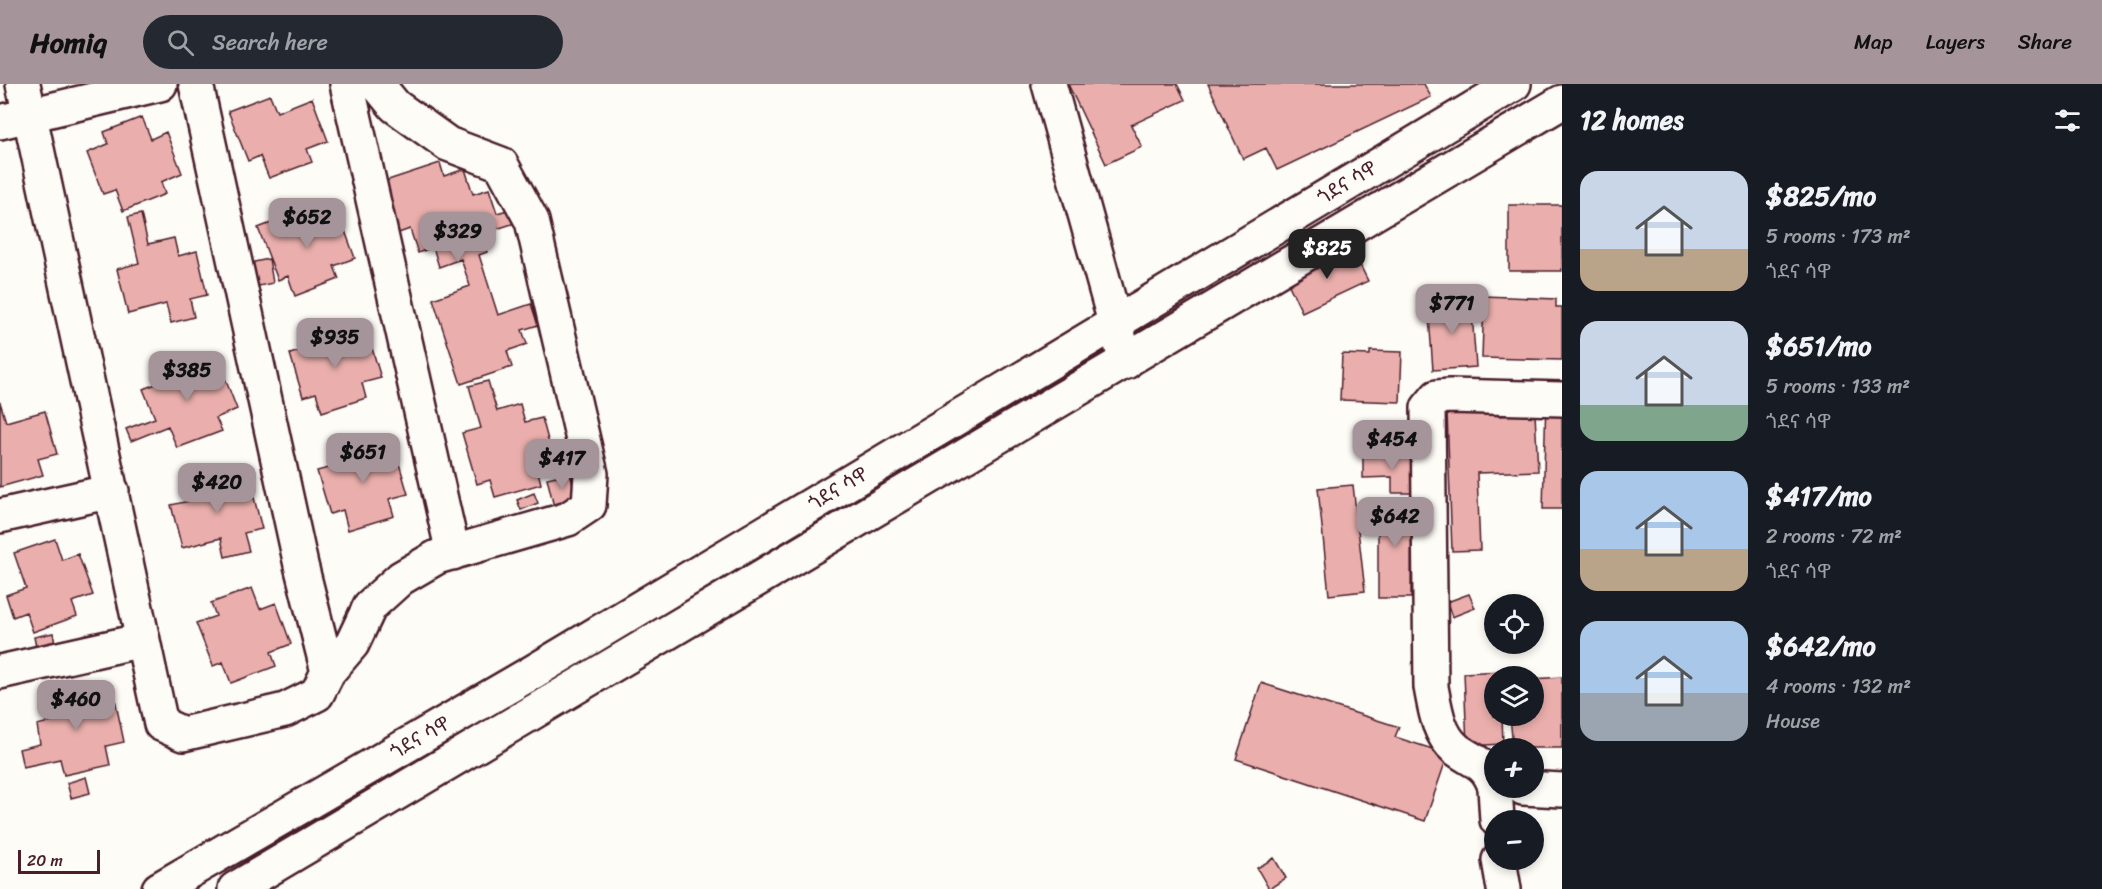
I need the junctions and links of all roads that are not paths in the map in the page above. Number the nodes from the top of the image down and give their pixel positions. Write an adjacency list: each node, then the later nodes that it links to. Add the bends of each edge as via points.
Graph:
1 (160, 84): 8 (street)
2 (196, 84): 17 (street)
3 (347, 84): 14 (street)
4 (377, 84): 14 (street, via 395,106 448,144 501,164 532,221 591,474 590,505 567,519)
5 (1049, 84): 9 (street)
6 (1514, 84): 9 (street, ጎደና ሳዋ)
7 (1562, 102): 10 (street, ጎደና ሳዋ)
8 (18, 107): 12 (street)
9 (1116, 324): 10 (street); 23 (street, ጎደና ሳዋ, via 533,672)
10 (1126, 362): 22 (street, ጎደና ሳዋ)
11 (1562, 399): 18 (street, via 1450,396 1437,397 1428,408 1431,687 1438,723 1455,748)
12 (112, 491): 13 (street); 15 (street)
13 (0, 516)
14 (453, 553): 17 (street, via 437,557 401,578 370,606 352,644)
15 (144, 639): 16 (street); 17 (street, via 161,724 183,734 285,710 317,694)
16 (0, 672)
17 (328, 672)
18 (1484, 767)
19 (1544, 789): 20 (street)
20 (1562, 790)
21 (1501, 870): 24 (street)
22 (243, 887)
23 (159, 889)
24 (1504, 889)

